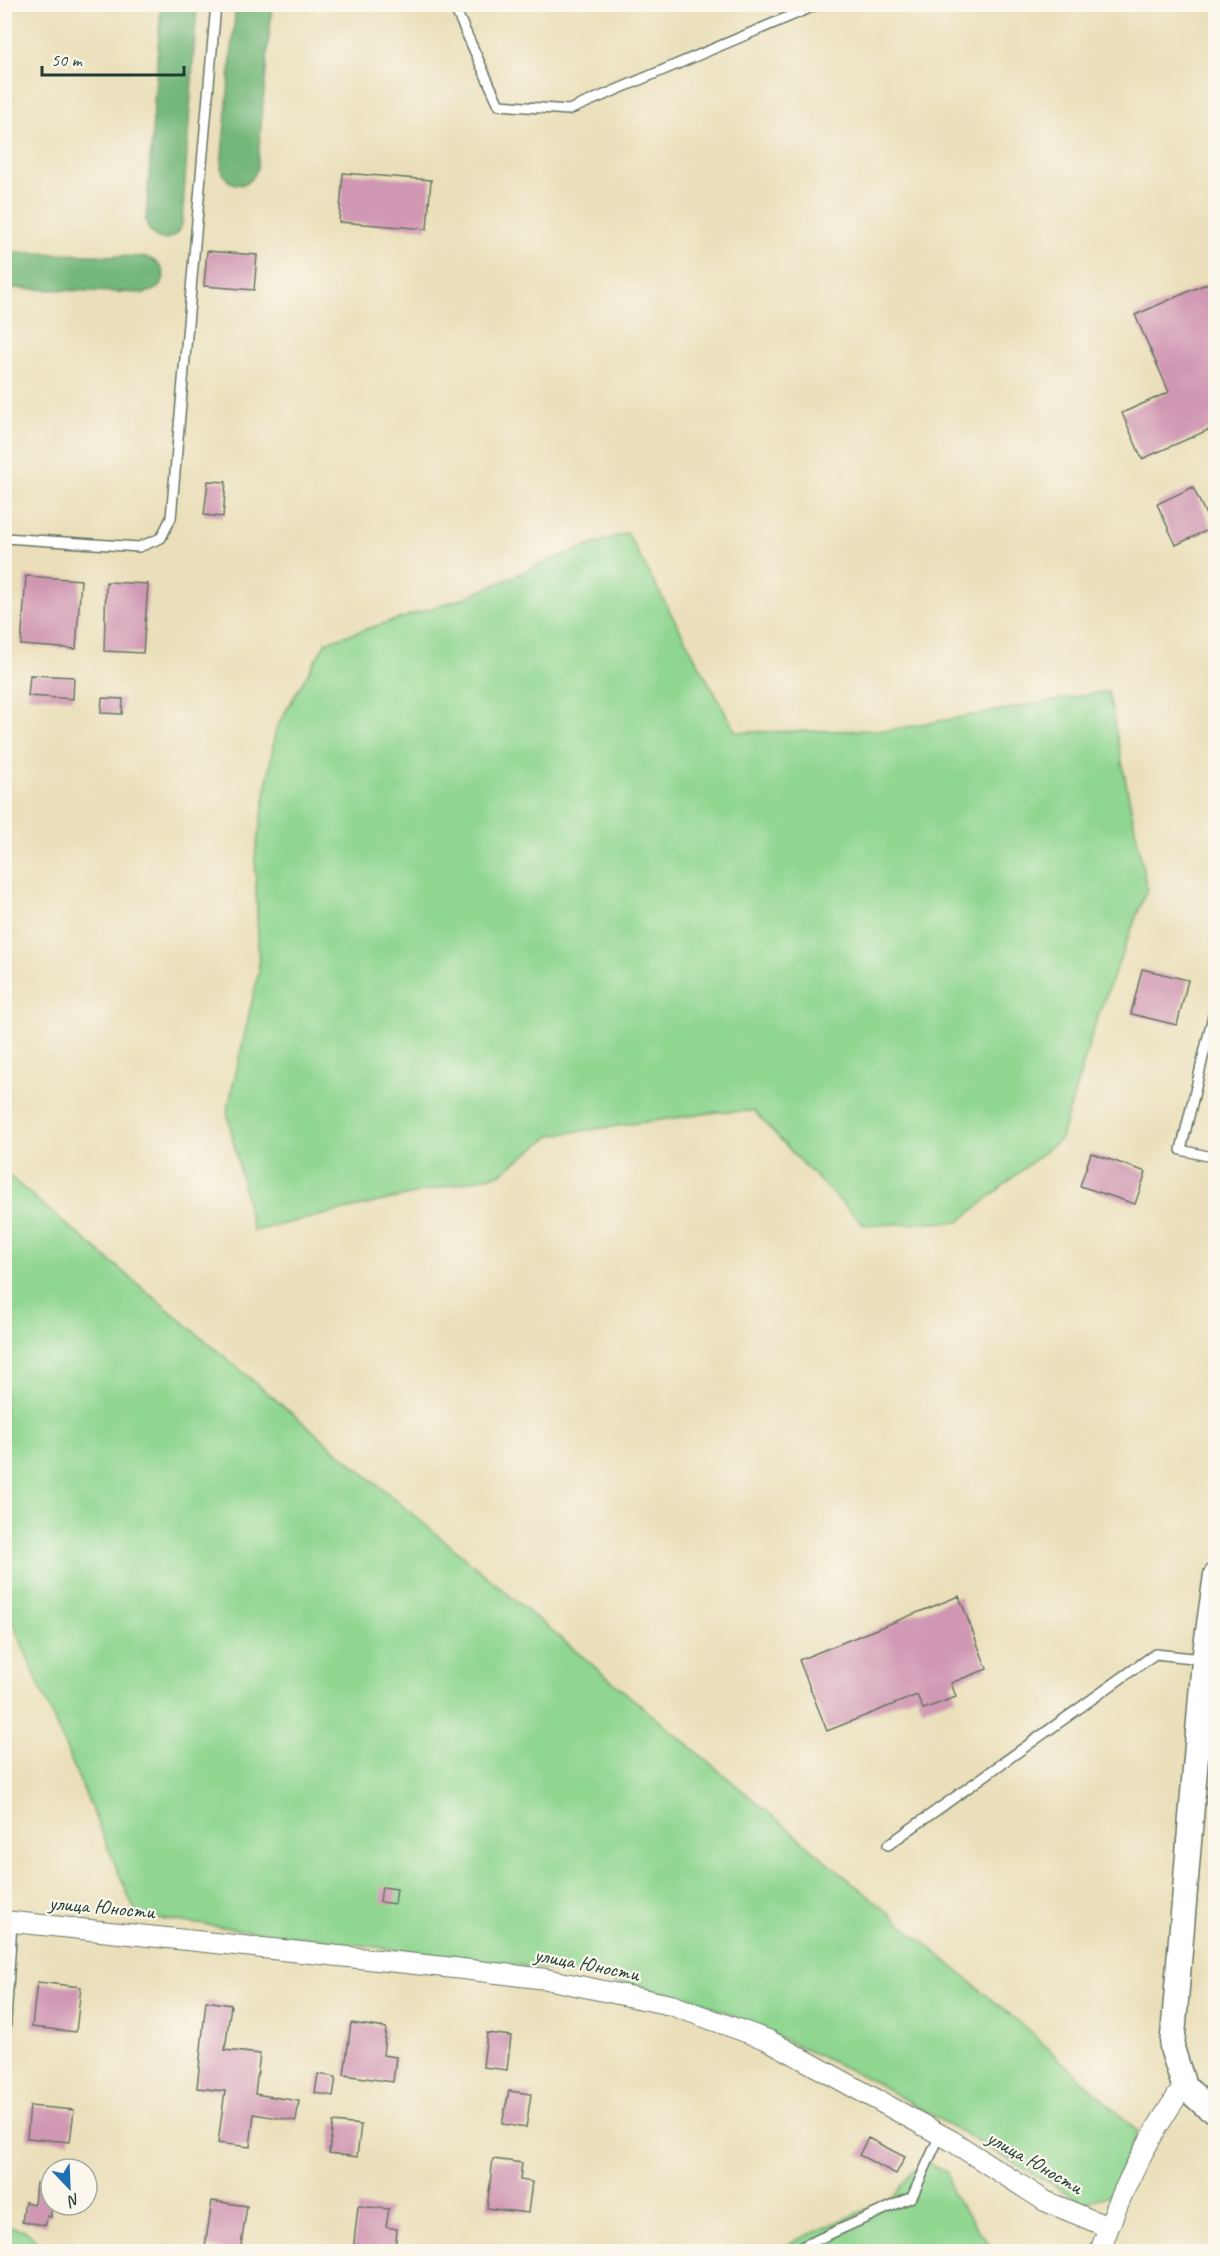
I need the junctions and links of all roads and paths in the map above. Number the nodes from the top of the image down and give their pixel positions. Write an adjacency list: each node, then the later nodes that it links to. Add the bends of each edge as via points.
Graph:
1 (216, 4): 4 (lane, via 171,518 161,538 139,547)
2 (453, 4): 3 (lane, via 500,105 569,110)
3 (819, 4)
4 (5, 538)
5 (1215, 1003): 6 (lane, via 1180,1150)
6 (1215, 1158)
7 (1215, 1575): 8 (street)
8 (1204, 1660): 9 (street); 10 (lane, via 1155,1654)
9 (1208, 1717): 13 (street, via 1172,2048)
10 (888, 1845)
11 (8, 1922): 12 (lane); 15 (street, улица Юности, via 546,1979 671,2005 768,2040)
12 (4, 2054)
13 (1184, 2086): 14 (street); 16 (street, via 1157,2126)
14 (1215, 2111)
15 (940, 2135): 16 (street, улица Юности, via 1046,2201); 17 (lane, via 912,2197)
16 (1108, 2227): 18 (street)
17 (790, 2252)
18 (1100, 2252)

